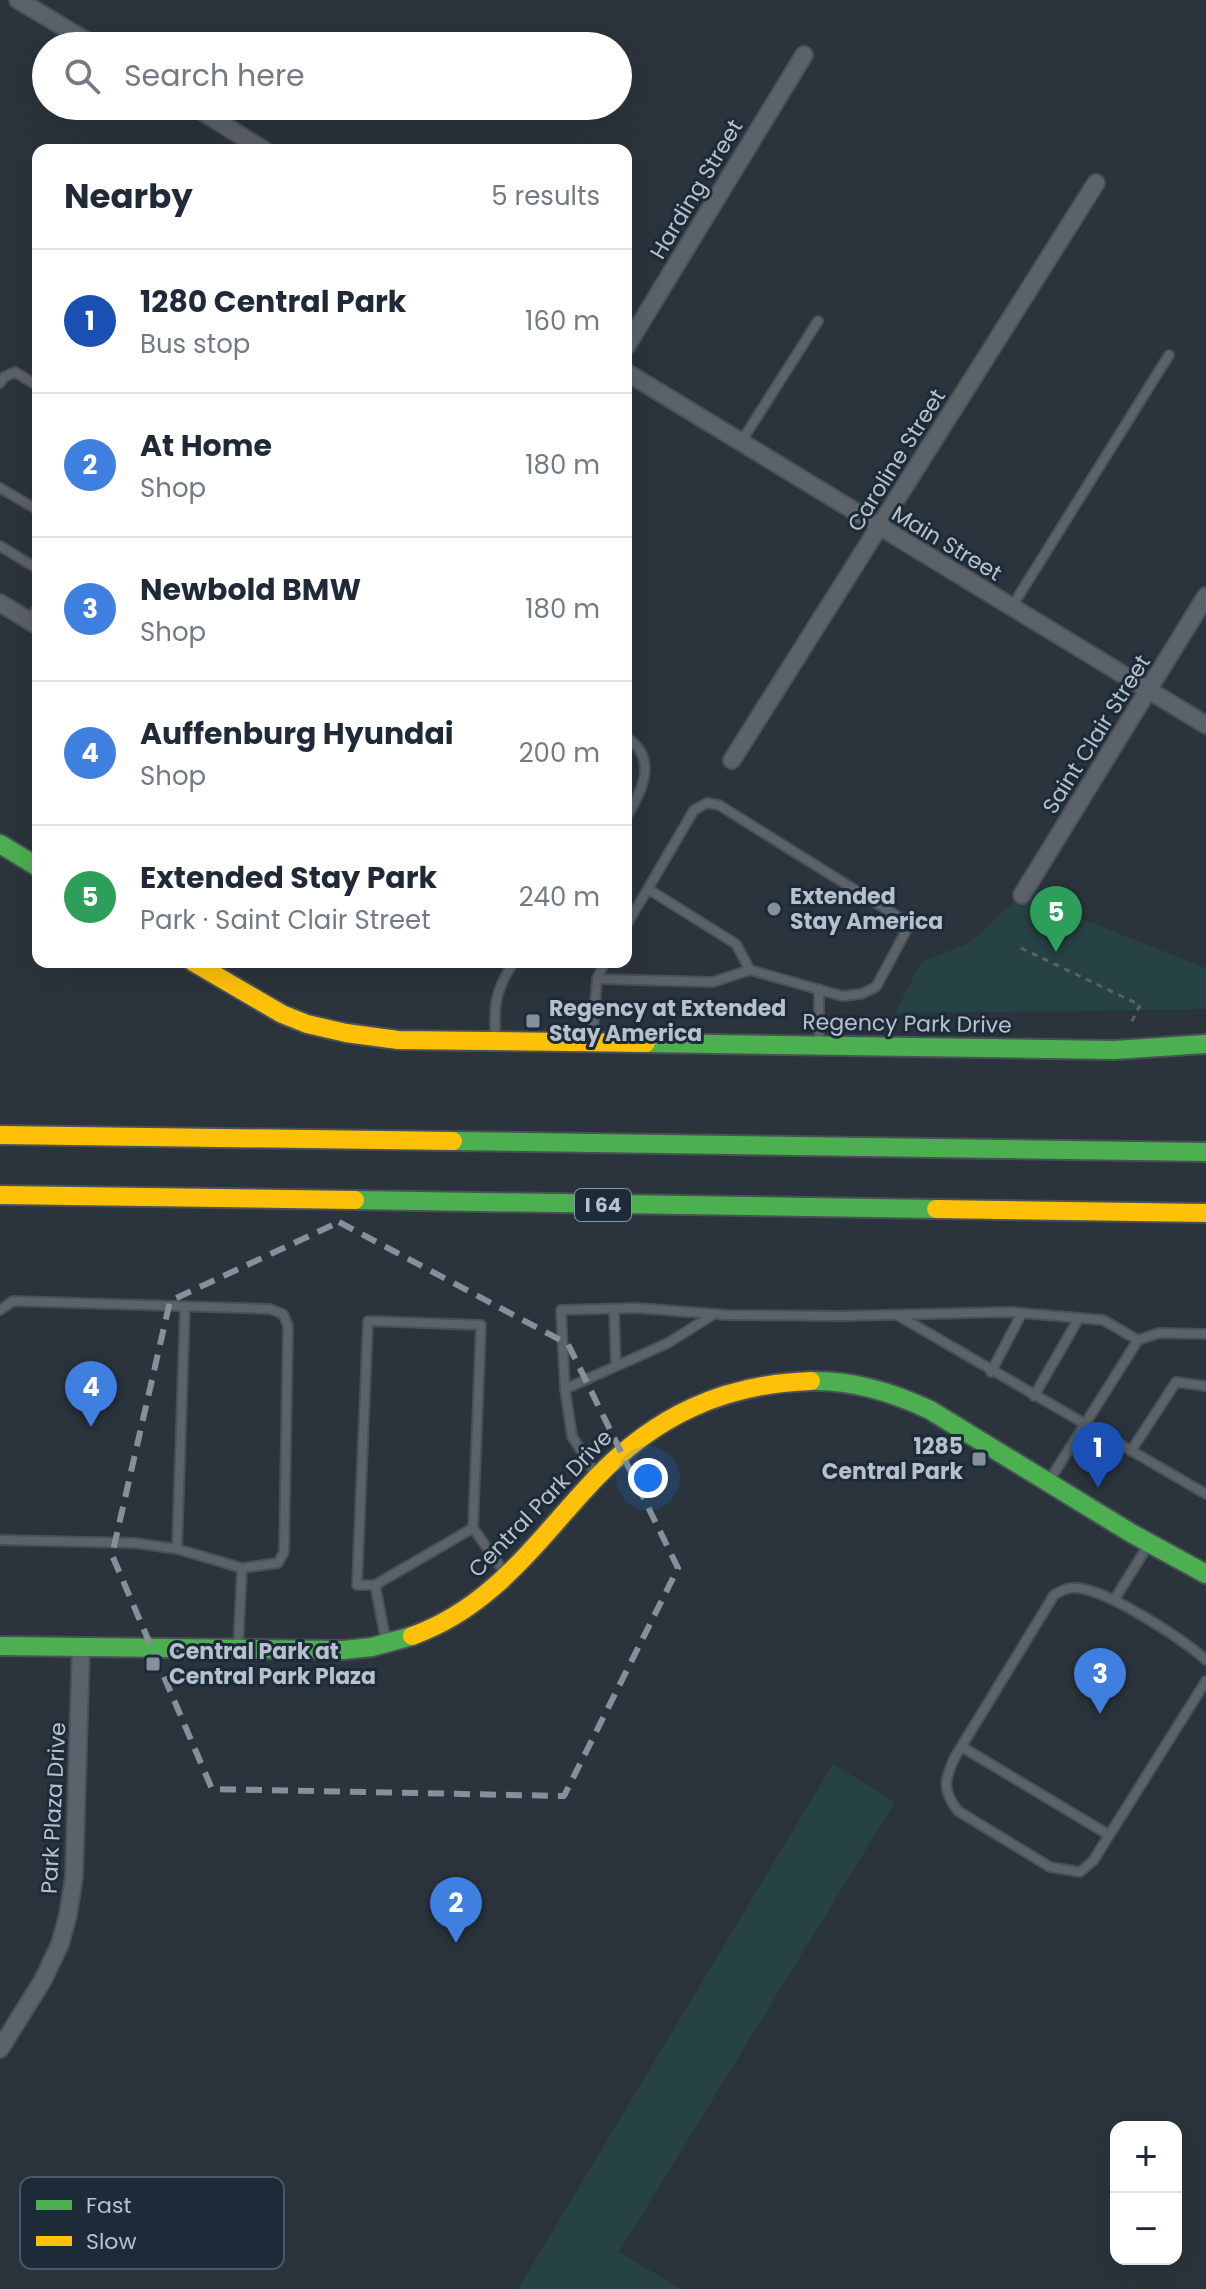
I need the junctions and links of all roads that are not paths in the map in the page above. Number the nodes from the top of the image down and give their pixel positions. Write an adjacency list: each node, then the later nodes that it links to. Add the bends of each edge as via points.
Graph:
1 (18, 0): 2 (street)
2 (72, 32)
3 (804, 55): 8 (street, Harding Street)
4 (216, 120): 5 (street)
5 (254, 144)
6 (1096, 183): 16 (street, Caroline Street)
7 (818, 321): 13 (lane)
8 (632, 337)
9 (1169, 355): 21 (lane)
10 (632, 376): 13 (street, Main Street)
11 (32, 382): 12 (lane, via 15,372)
12 (0, 383)
13 (741, 443): 16 (street, Main Street)
14 (0, 488): 15 (lane)
15 (32, 507)
16 (879, 528): 21 (street, Main Street); 26 (street, Caroline Street)
17 (0, 546): 18 (lane)
18 (32, 565)
19 (1206, 596): 23 (street, Saint Clair Street)
20 (0, 603): 22 (street)
21 (1011, 608): 23 (street, Main Street)
22 (32, 617)
23 (1149, 691): 24 (street, Main Street); 31 (street, Saint Clair Street)
24 (1206, 725)
25 (632, 743): 27 (lane, via 647,770)
26 (732, 760)
27 (632, 808)
28 (0, 844): 29 (main road)
29 (32, 861)
30 (648, 889): 32 (lane); 36 (lane, via 736,944); 38 (lane, via 694,810 707,803 719,805 905,921 906,931 876,987 842,996)
31 (1022, 895)
32 (632, 916)
33 (203, 968): 39 (main road, Regency Park Drive, via 269,1008 328,1030 398,1040)
34 (510, 968): 39 (lane, via 498,988)
35 (602, 968): 37 (lane)
36 (750, 970): 37 (lane, via 713,982); 38 (lane)
37 (597, 979): 40 (lane)
38 (819, 989): 42 (lane)
39 (496, 1041): 40 (main road, Regency Park Drive)
40 (592, 1042): 42 (main road, Regency Park Drive)
41 (1206, 1044): 42 (main road, Regency Park Drive, via 1114,1050)
42 (819, 1045)
43 (0, 1118): 45 (main road)
44 (0, 1135): 45 (main road)
45 (75, 1136): 46 (main road)
46 (1206, 1152)
47 (0, 1195): 48 (main road, I 64)
48 (1206, 1213)
49 (185, 1307): 51 (lane, via 13,1301); 71 (lane); 72 (lane, via 270,1309 283,1314 288,1326 284,1552 278,1563)
50 (614, 1309): 53 (lane); 58 (lane); 61 (lane, via 561,1310)
51 (0, 1310)
52 (1022, 1313): 54 (lane); 55 (lane); 59 (lane)
53 (715, 1314): 54 (lane); 58 (lane)
54 (896, 1315): 59 (lane)
55 (1079, 1318): 57 (lane, via 1103,1320); 62 (lane)
56 (1206, 1334): 57 (lane, via 1159,1333)
57 (1138, 1340): 63 (lane)
58 (616, 1366): 61 (lane)
59 (991, 1372): 62 (lane)
60 (1206, 1386): 64 (lane, via 1176,1382)
61 (565, 1389): 65 (lane, via 572,1436)
62 (1034, 1396): 63 (lane)
63 (1084, 1425): 64 (lane); 66 (lane)
64 (1131, 1451): 67 (lane)
65 (597, 1477): 66 (main road, Central Park Drive, via 631,1443 698,1403 780,1380 820,1379 904,1398); 74 (main road, Central Park Drive)
66 (1048, 1482): 70 (main road, Central Park Drive)
67 (1206, 1494)
68 (473, 1528): 74 (lane); 75 (lane); 75 (lane, via 481,1325 368,1321 357,1585)
69 (0, 1540): 71 (lane)
70 (1150, 1544): 73 (main road, Central Park Drive); 76 (lane)
71 (177, 1549): 72 (lane)
72 (242, 1568): 80 (lane)
73 (1206, 1574)
74 (507, 1577): 77 (main road, Central Park Drive, via 452,1619)
75 (375, 1585): 77 (lane)
76 (1114, 1600): 81 (lane); 83 (lane, via 1080,1588 1054,1595)
77 (387, 1642): 80 (main road, Central Park Drive, via 348,1649)
78 (0, 1646): 79 (main road, Central Park Drive)
79 (81, 1647): 80 (main road, Central Park Drive); 85 (street, Park Plaza Drive, via 74,1877 68,1915 43,1980)
80 (238, 1649)
81 (1206, 1660)
82 (1206, 1681): 84 (lane)
83 (962, 1747): 84 (lane); 84 (lane, via 947,1775 948,1798 958,1811 1050,1867 1080,1872)
84 (1109, 1835)
85 (0, 2049)

